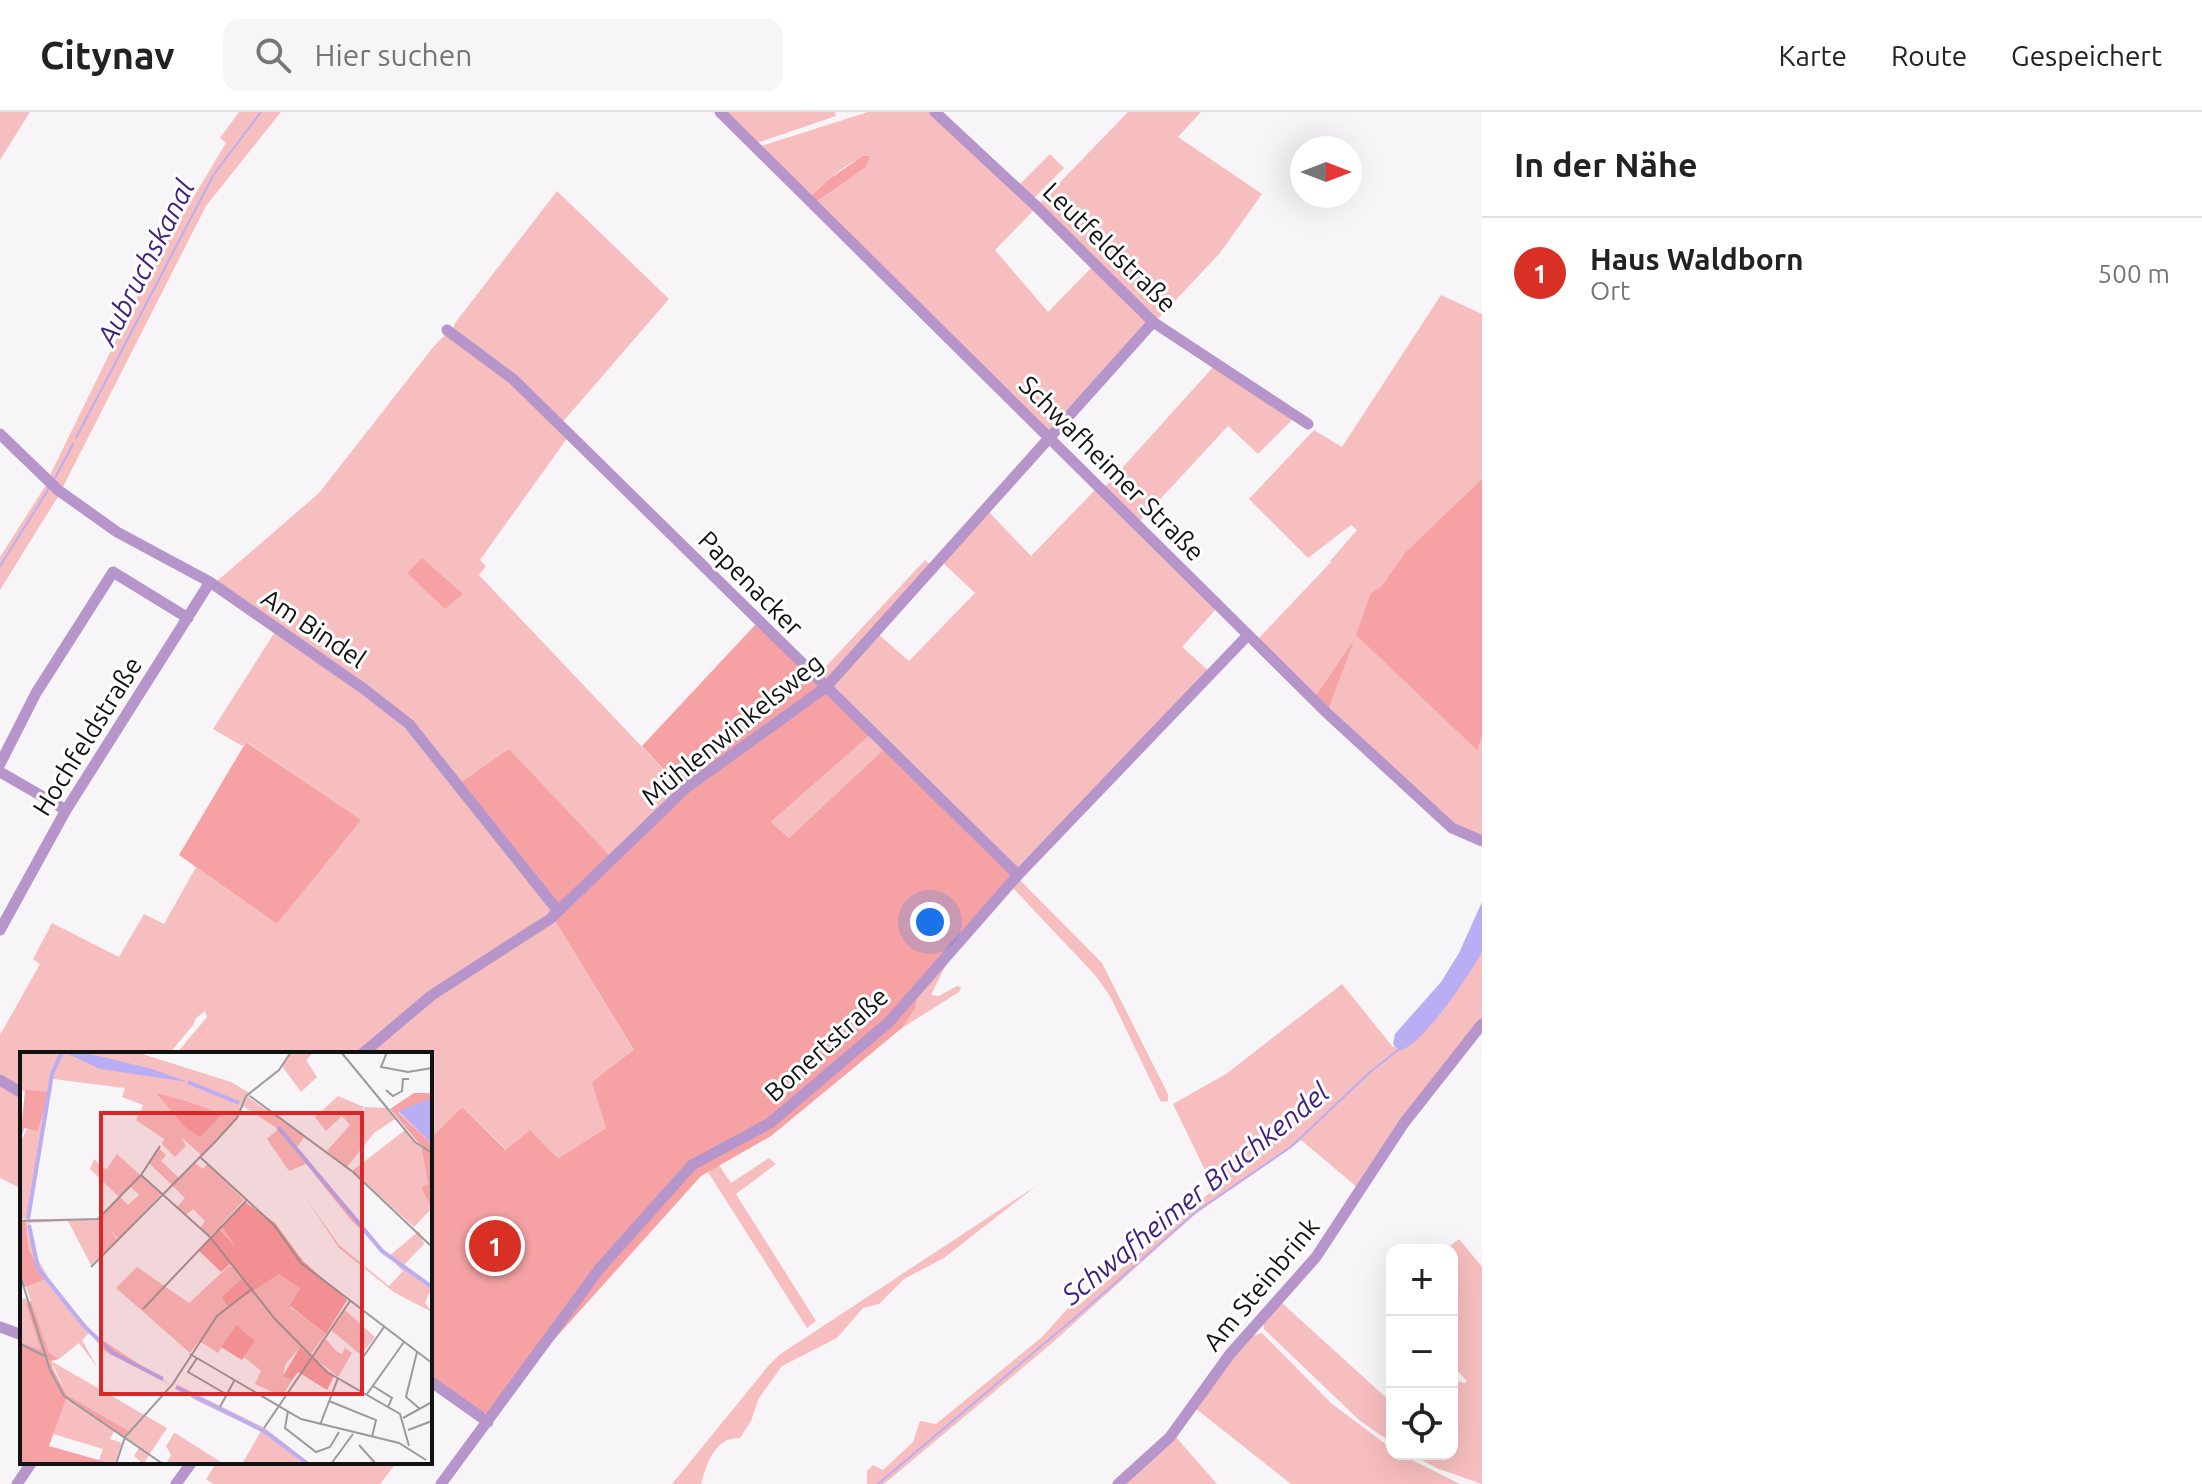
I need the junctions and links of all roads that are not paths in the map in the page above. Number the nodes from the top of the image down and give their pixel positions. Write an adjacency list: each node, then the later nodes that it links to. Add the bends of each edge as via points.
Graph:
1 (720, 112): 7 (street, Schwafheimer Straße)
2 (935, 112): 3 (street, Leutfeldstraße)
3 (1153, 322): 5 (street, Leutfeldstraße); 7 (street, Mühlenwinkelsweg)
4 (447, 330): 11 (street, Papenacker, via 513,379)
5 (1308, 424)
6 (0, 434): 8 (street, Am Bindel, via 53,486 117,532)
7 (1050, 436): 10 (street, Schwafheimer Straße); 11 (street, Mühlenwinkelsweg)
8 (210, 582): 9 (street, Hochfeldstraße); 17 (street, Am Bindel, via 409,724)
9 (188, 618): 12 (street, via 113,572 35,694); 14 (street, Hochfeldstraße)
10 (1248, 635): 15 (street, Schwafheimer Straße, via 1452,828); 16 (street, Bonertstraße)
11 (826, 687): 16 (street, Papenacker); 17 (street, Mühlenwinkelsweg, via 686,788)
12 (0, 764)
13 (0, 772): 14 (street)
14 (66, 810): 18 (street, Hochfeldstraße)
15 (1482, 841)
16 (1018, 875): 27 (street, Bonertstraße, via 889,1022 770,1123 692,1165 600,1268)
17 (558, 911): 21 (street, Mühlenwinkelsweg, via 432,995)
18 (3, 914): 19 (street, Hochfeldstraße)
19 (0, 930)
20 (1482, 1024): 33 (street, Am Steinbrink, via 1404,1123 1316,1257 1230,1354 1170,1437)
21 (364, 1052)
22 (0, 1080): 23 (street)
23 (20, 1092)
24 (0, 1327): 25 (street)
25 (20, 1334)
26 (432, 1382): 27 (street)
27 (488, 1422): 32 (street, Bonertstraße)
28 (31, 1464): 30 (street)
29 (191, 1464): 31 (street)
30 (17, 1484)
31 (178, 1484)
32 (441, 1484)
33 (1118, 1484)

